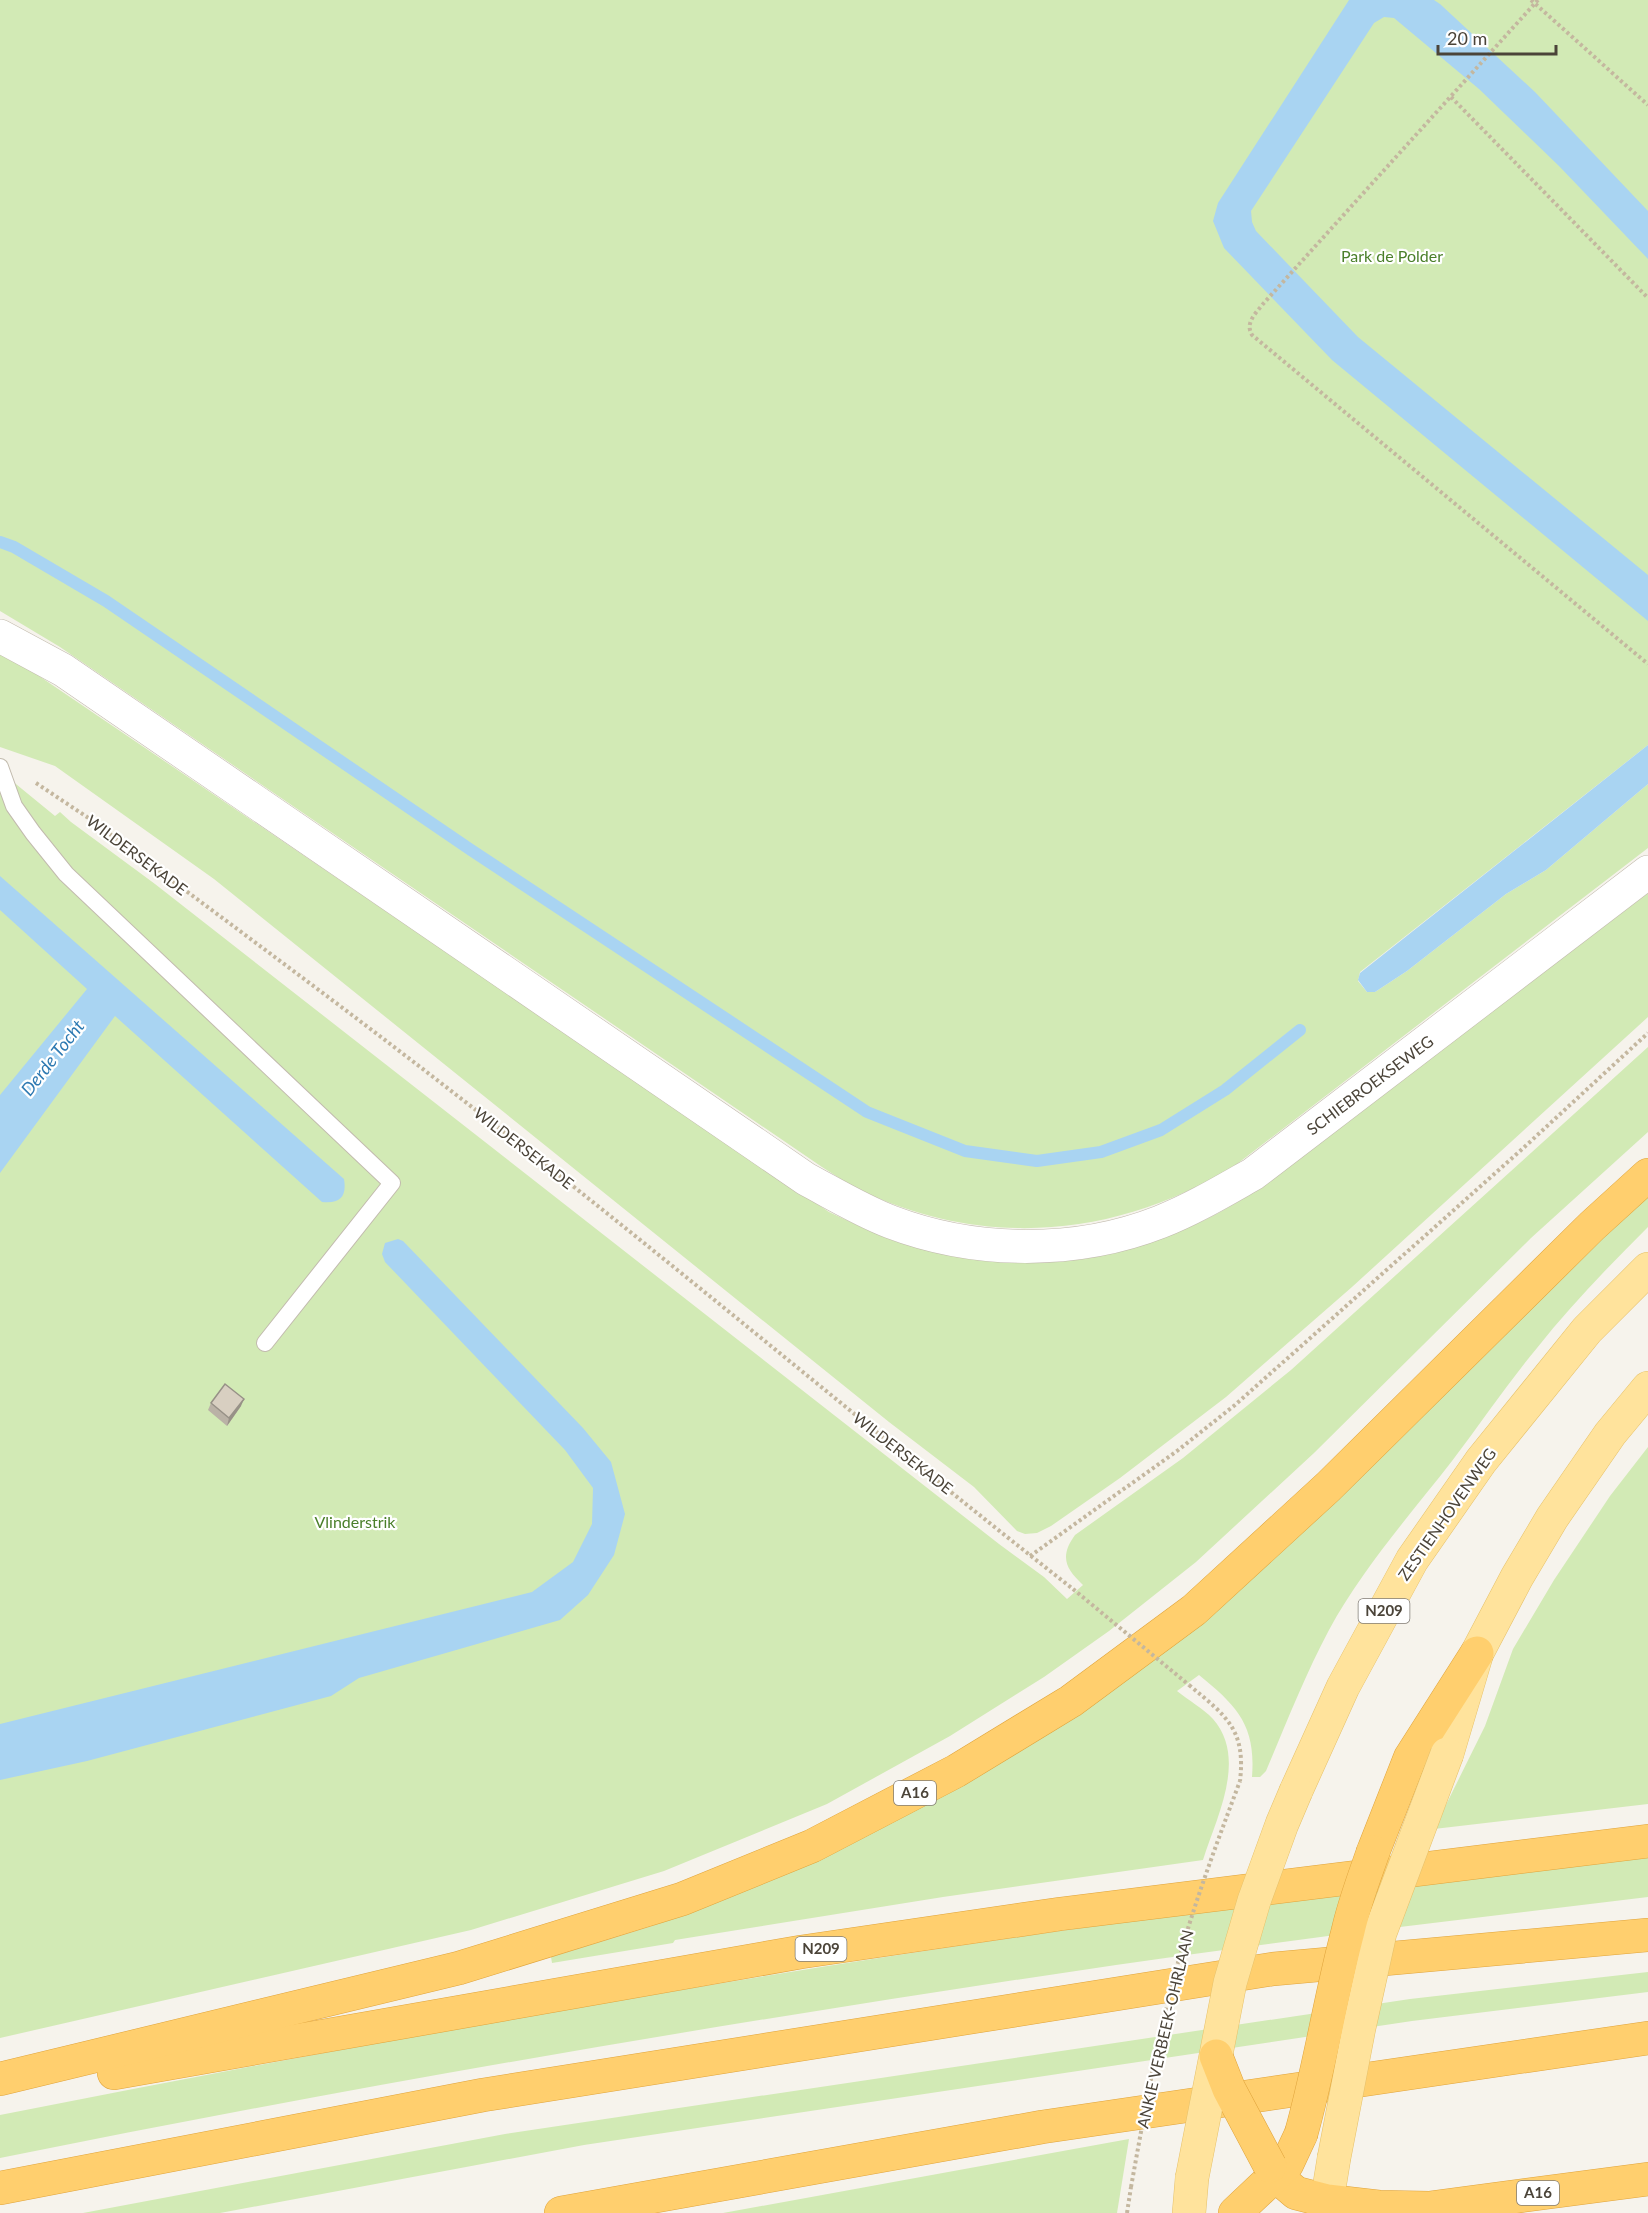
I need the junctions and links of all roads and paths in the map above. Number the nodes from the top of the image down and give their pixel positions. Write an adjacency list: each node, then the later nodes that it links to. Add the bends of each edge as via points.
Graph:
1 (1534, 1): 2 (path); 3 (path)
2 (1451, 98): 4 (path); 6 (path, via 1263,304 1249,323 1249,330)
3 (1648, 105)
4 (1648, 298)
5 (0, 636): 9 (street, SCHIEBROEKSEWEG, via 73,677 806,1179 891,1222 936,1236 987,1245 1066,1244 1120,1236 1194,1208 1253,1174)
6 (1648, 664)
7 (0, 767): 13 (lane, via 14,806 66,874 392,1183)
8 (30, 780): 15 (path, WILDERSEKADE, via 97,824 459,1096)
9 (1648, 873)
10 (1648, 1033): 15 (path, via 1235,1405)
11 (1648, 1175): 22 (highway, A16, via 1328,1487 1194,1610 1071,1701 956,1771 812,1846 682,1899 459,1968)
12 (1648, 1269): 21 (main road, ZESTIENHOVENWEG / N209, bridge, via 1587,1330 1481,1461 1412,1560 1343,1687 1282,1824 1230,1983)
13 (266, 1343)
14 (1648, 1388): 16 (main road, via 1610,1434 1552,1518)
15 (1030, 1556): 17 (path, WILDERSEKADE, bridge, via 1221,1713 1236,1735 1242,1761)
16 (1477, 1653): 24 (highway, bridge, via 1410,1758 1373,1852 1348,1929 1301,2134); 27 (main road, bridge, via 1447,1754 1380,1933)
17 (1240, 1781): 30 (path, ANKIE VERBEEK-OHRLAAN, bridge, via 1179,1958)
18 (1648, 1841): 23 (highway, N209, via 1060,1914 801,1952)
19 (1648, 1935): 26 (highway, via 1274,1969 483,2095)
20 (1648, 2038): 29 (highway, via 1041,2127)
21 (1216, 2056): 24 (highway, A16, bridge, via 1229,2089); 31 (main road, N209, bridge)
22 (0, 2079)
23 (0, 2092)
24 (1278, 2169): 27 (highway, A16, via 1296,2193); 32 (highway)
25 (1648, 2179): 28 (highway, A16)
26 (0, 2188)
27 (1327, 2201): 28 (highway, A16)
28 (1425, 2210)
29 (561, 2213)
30 (1127, 2213)
31 (1189, 2213)
32 (1235, 2213)

